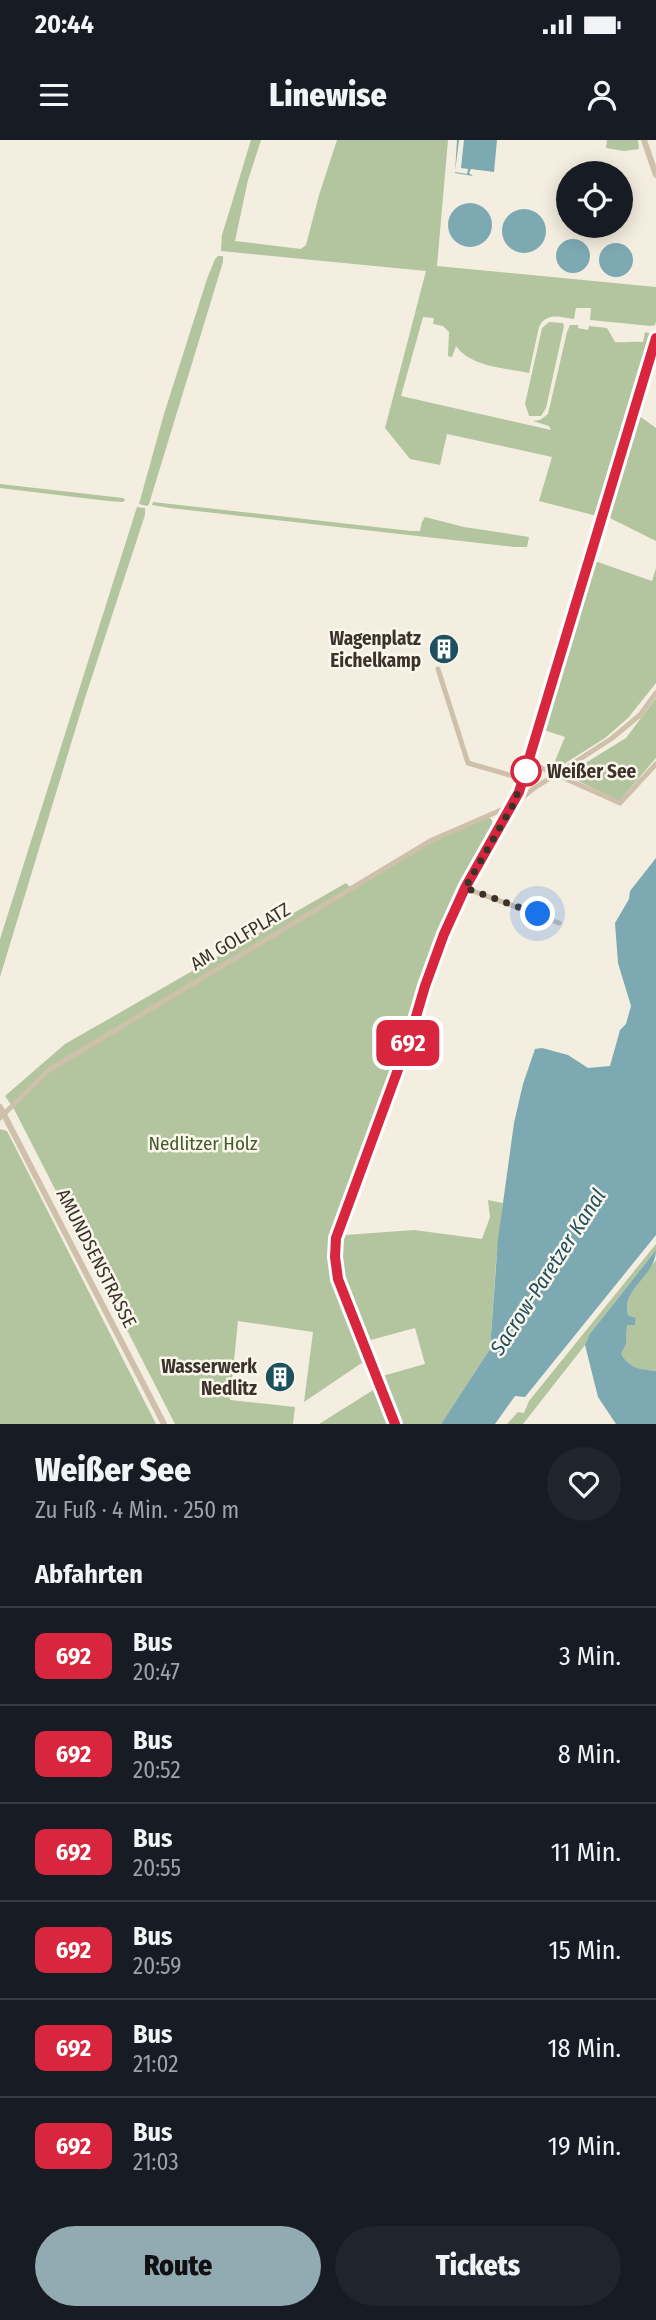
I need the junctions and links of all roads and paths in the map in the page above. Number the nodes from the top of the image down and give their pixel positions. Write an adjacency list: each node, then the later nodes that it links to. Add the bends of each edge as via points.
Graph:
1 (644, 140): 2 (street)
2 (656, 175)
3 (656, 338): 6 (street)
4 (438, 669): 9 (street, via 468,763)
5 (656, 693): 8 (street, AM GOLFPLATZ, via 628,726)
6 (528, 762): 8 (street); 9 (street)
7 (656, 764): 8 (street, via 620,803)
8 (559, 774): 10 (street, AM GOLFPLATZ)
9 (523, 779): 10 (street)
10 (513, 805): 11 (street); 14 (street, AM GOLFPLATZ, via 432,840 48,1070)
11 (465, 888): 12 (street); 16 (street, via 425,986 336,1238 338,1279)
12 (559, 923)
13 (0, 1107): 14 (street, AMUNDSENSTRASSE)
14 (2, 1116): 15 (street, AMUNDSENSTRASSE)
15 (164, 1424)
16 (395, 1424)

